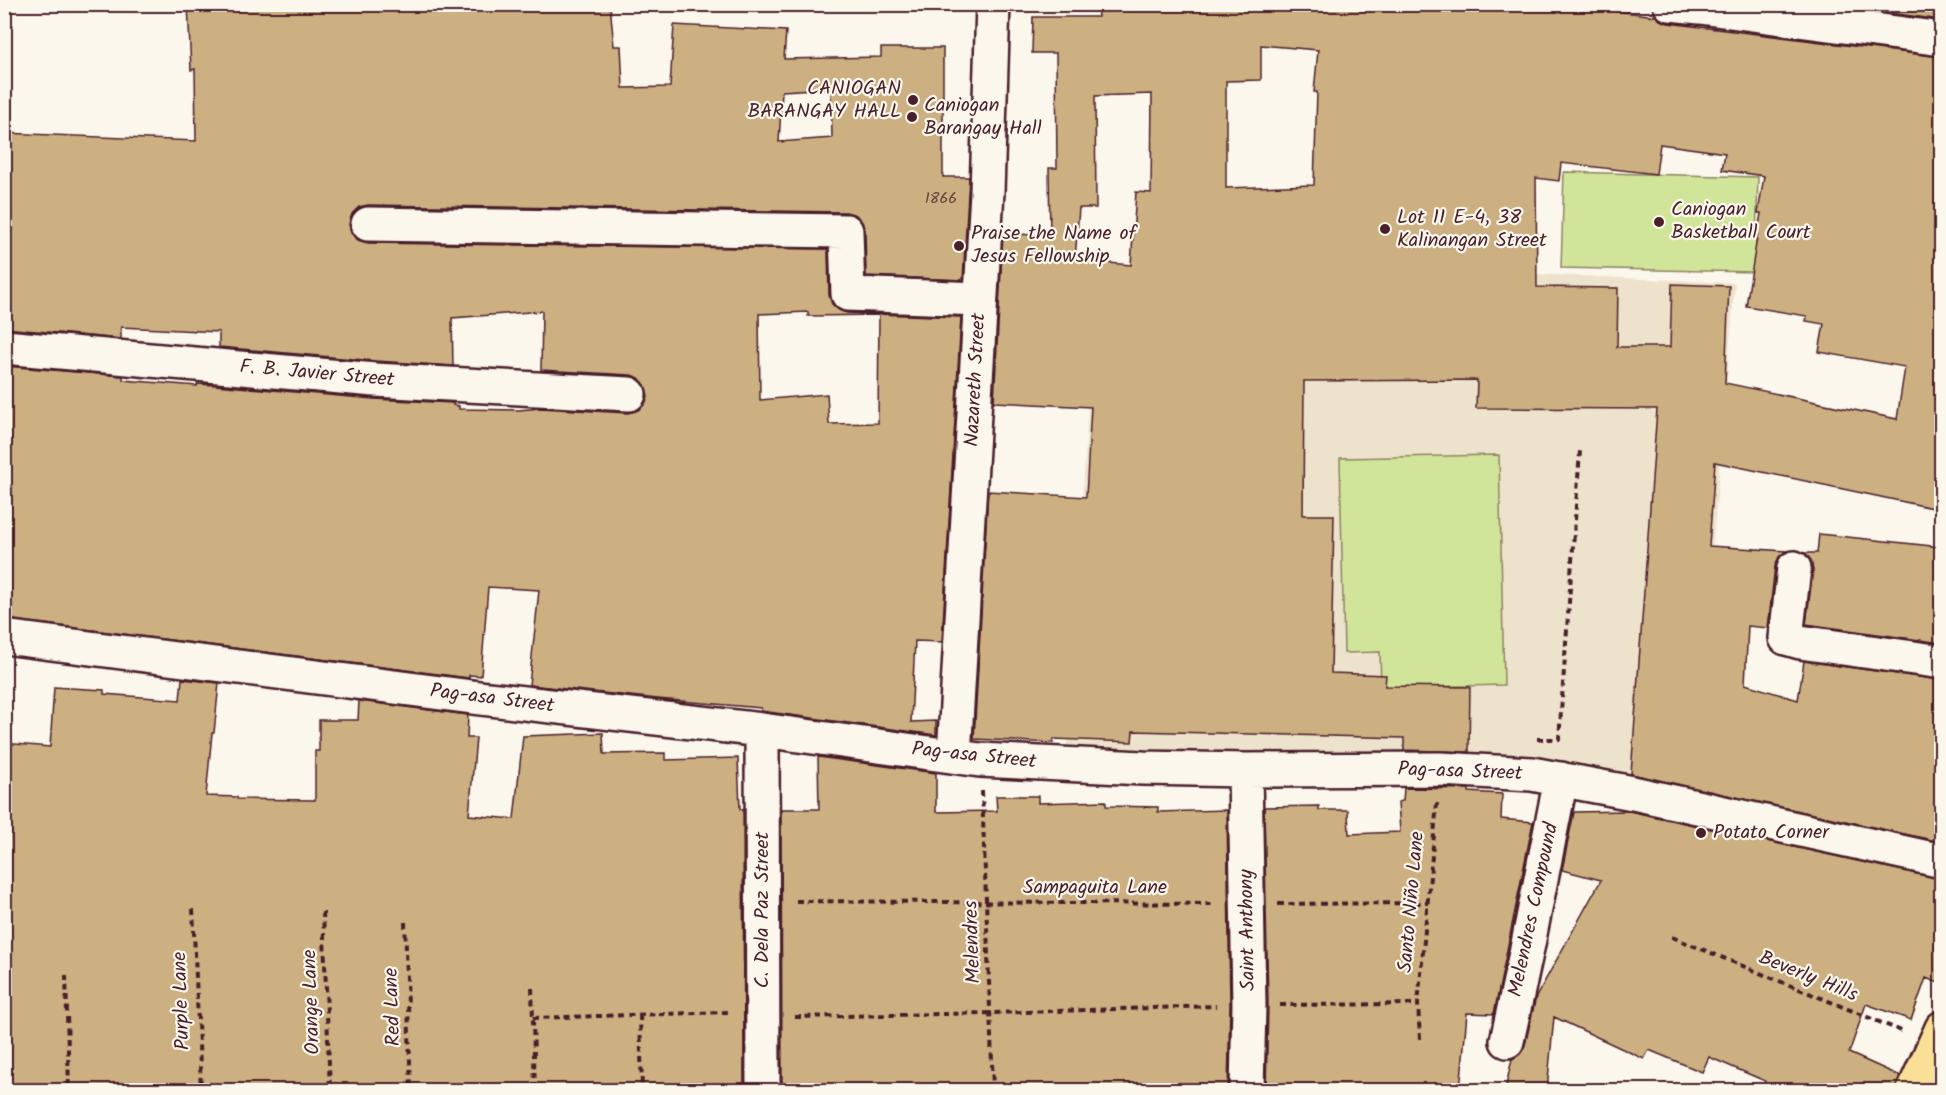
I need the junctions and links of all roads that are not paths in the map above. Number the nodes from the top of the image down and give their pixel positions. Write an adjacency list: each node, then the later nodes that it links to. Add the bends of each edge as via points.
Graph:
1 (993, 4): 5 (street, Nazareth Street)
2 (1682, 5): 3 (street)
3 (1941, 39)
4 (368, 224): 5 (street, via 846,231 848,294)
5 (980, 300): 12 (street, Nazareth Street)
6 (4, 347): 7 (street, F. B. Javier Street, via 375,380)
7 (630, 394)
8 (1794, 568): 10 (street, via 1786,638)
9 (4, 637): 11 (street, Pag-asa Street, via 97,640 480,698)
10 (1941, 662)
11 (762, 730): 12 (street, Pag-asa Street); 18 (street, C. Dela Paz Street)
12 (954, 756): 13 (street, Pag-asa Street)
13 (1245, 770): 14 (street, Pag-asa Street, via 1440,769); 19 (street, Saint Anthony)
14 (1561, 779): 15 (street, Pag-asa Street); 16 (street, Melendres Compound)
15 (1941, 861)
16 (1507, 1041)
17 (1937, 1044): 20 (main road)
18 (763, 1090)
19 (1247, 1090)
20 (1914, 1090)

